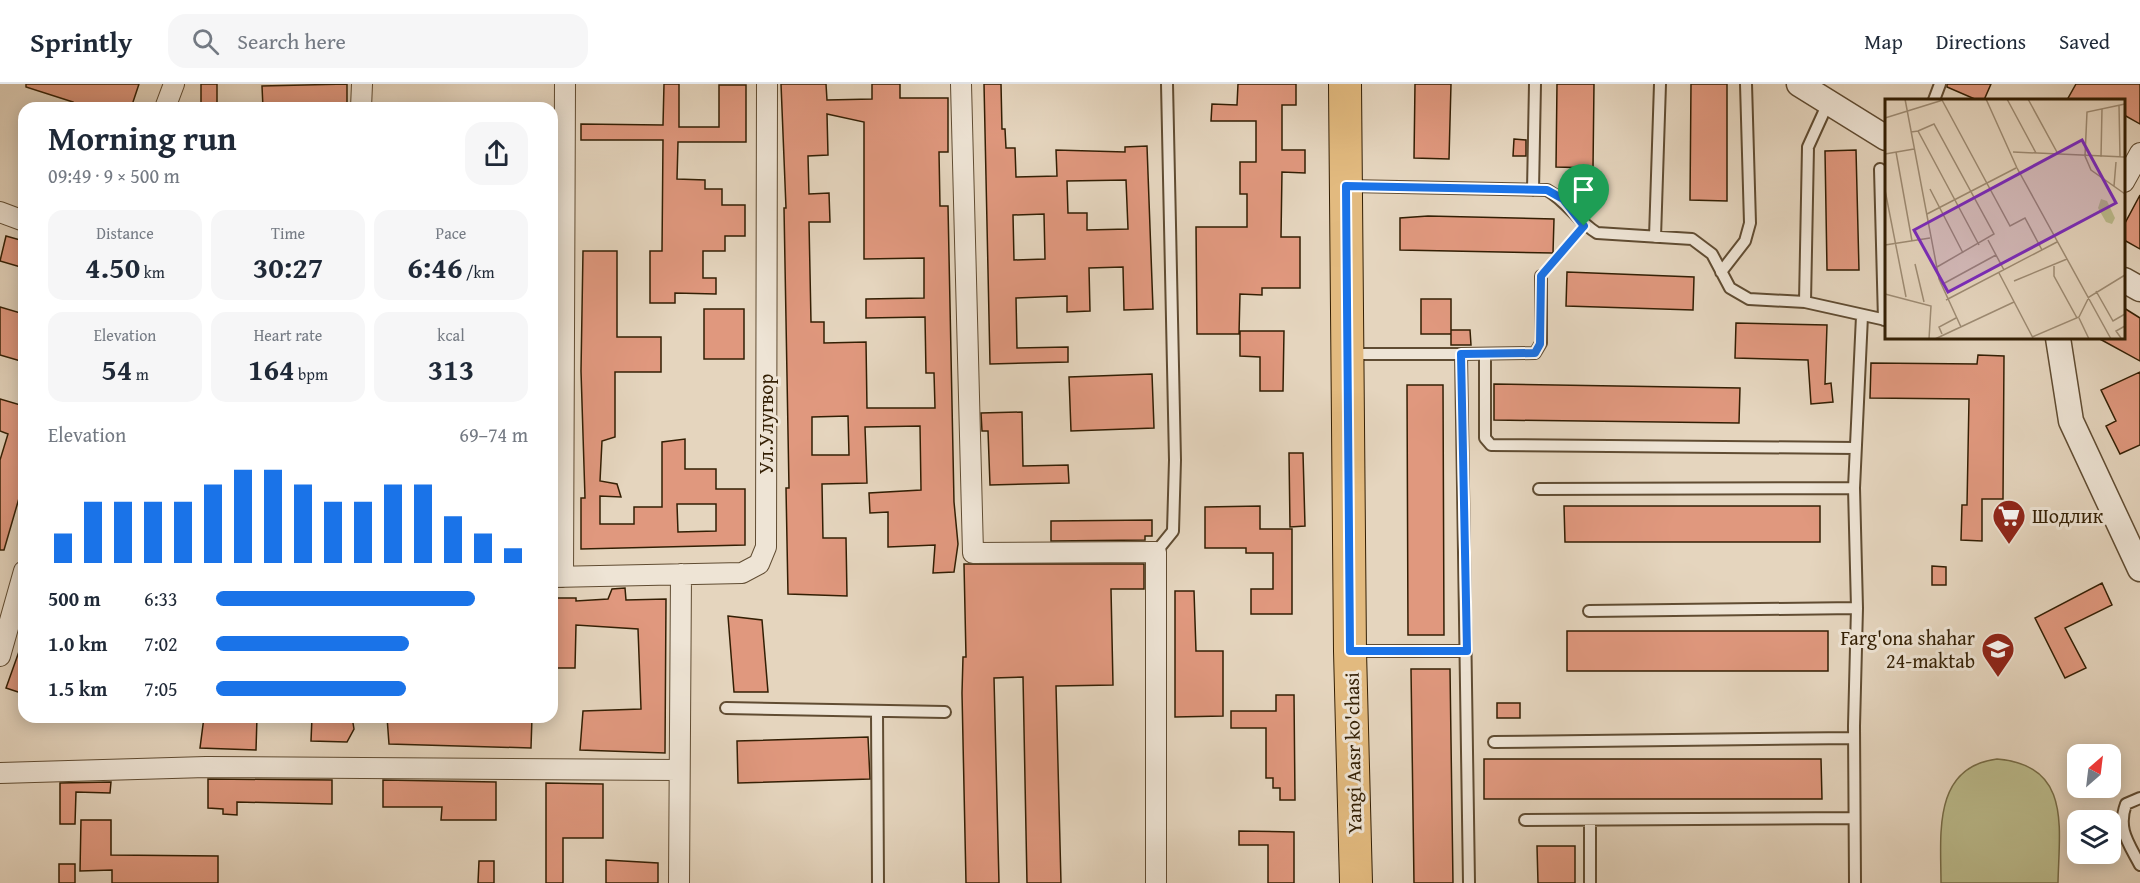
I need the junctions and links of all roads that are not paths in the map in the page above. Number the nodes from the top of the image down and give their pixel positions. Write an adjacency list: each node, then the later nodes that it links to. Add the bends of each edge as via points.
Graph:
1 (174, 84): 15 (street)
2 (362, 84): 16 (street)
3 (565, 84): 43 (street, Ул.Улугвор)
4 (767, 84): 42 (street, Ул.Улугвор, via 766,547 759,564 742,573)
5 (961, 84): 40 (street, via 973,553)
6 (1167, 84): 40 (lane, via 1176,460 1173,531)
7 (1345, 84): 21 (main road, Yangi Aasr ko'chasi)
8 (1535, 84): 22 (lane)
9 (1660, 84): 25 (lane)
10 (1746, 84): 26 (lane, via 1750,223 1744,241)
11 (1798, 84): 13 (street)
12 (1940, 84): 14 (lane)
13 (1823, 94): 17 (street); 30 (lane, via 1808,147)
14 (1934, 99)
15 (167, 102)
16 (361, 102)
17 (1885, 137)
18 (2140, 153): 20 (street)
19 (1880, 169): 32 (lane)
20 (2125, 180)
21 (1346, 186): 22 (lane); 34 (main road, Yangi Aasr ko'chasi)
22 (1533, 190): 25 (lane, via 1547,190 1563,199 1584,226 1597,232)
23 (0, 212): 24 (street)
24 (18, 219)
25 (1655, 237): 26 (lane, via 1692,239 1712,254)
26 (1721, 272): 30 (lane, via 1730,288 1749,299)
27 (1541, 276): 36 (lane, via 1540,344 1535,353)
28 (2125, 281): 29 (street)
29 (2140, 289)
30 (1805, 302): 31 (lane)
31 (1862, 316): 32 (lane); 37 (lane)
32 (1885, 320)
33 (2058, 339): 41 (street, via 2071,421)
34 (1349, 354): 35 (lane); 47 (main road, Yangi Aasr ko'chasi)
35 (1461, 354): 36 (lane); 48 (lane)
36 (1485, 354): 37 (lane, via 1485,438 1491,446)
37 (1856, 448): 38 (lane)
38 (1854, 488): 39 (lane); 45 (lane)
39 (1539, 489)
40 (1156, 552): 64 (street)
41 (2140, 569)
42 (681, 574): 43 (street, Ул.Улугвор); 55 (street)
43 (558, 577)
44 (18, 594): 49 (street)
45 (1857, 608): 46 (lane); 53 (lane)
46 (1589, 611)
47 (1350, 651): 48 (lane); 65 (main road, Yangi Aasr ko'chasi)
48 (1467, 651): 66 (lane)
49 (0, 656)
50 (726, 708): 51 (lane)
51 (877, 711): 52 (lane); 63 (lane)
52 (945, 712)
53 (1854, 738): 54 (lane); 58 (lane)
54 (1494, 742)
55 (679, 770): 56 (street, via 206,767); 62 (street)
56 (0, 773)
57 (2140, 798): 61 (lane, via 2126,804 2121,818 2123,831)
58 (1854, 818): 60 (lane); 68 (lane)
59 (1525, 820): 60 (lane)
60 (1590, 820): 67 (lane)
61 (2140, 865)
62 (679, 883)
63 (878, 883)
64 (1156, 883)
65 (1356, 883)
66 (1469, 883)
67 (1590, 883)
68 (1855, 883)

